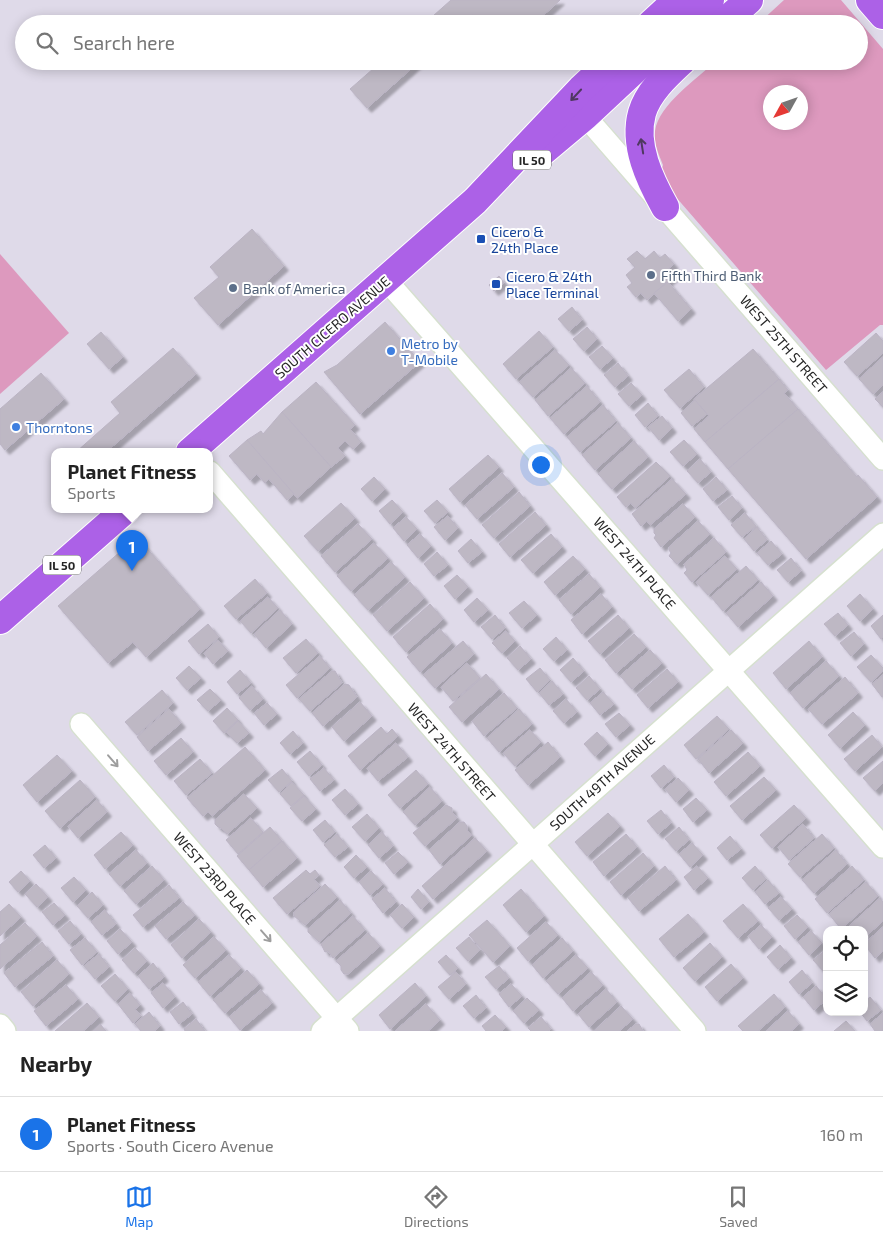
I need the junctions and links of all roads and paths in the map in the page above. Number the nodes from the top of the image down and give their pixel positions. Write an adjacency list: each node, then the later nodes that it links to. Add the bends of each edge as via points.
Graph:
1 (677, 0): 5 (main road)
2 (710, 0): 6 (main road)
3 (749, 0): 7 (main road)
4 (870, 0): 8 (main road)
5 (661, 15)
6 (694, 15)
7 (732, 15)
8 (883, 15)
9 (601, 70): 14 (main road, SOUTH CICERO AVENUE / IL 50, one-way to 14)
10 (634, 70): 13 (main road, SOUTH CICERO AVENUE / IL 50)
11 (660, 70): 13 (main road)
12 (674, 70): 15 (main road, one-way to 12, via 652,183 640,134 642,112 652,93)
13 (585, 116): 14 (main road, SOUTH CICERO AVENUE / IL 50, via 525,166); 15 (street, WEST 25TH STREET)
14 (475, 201): 16 (main road, SOUTH CICERO AVENUE / IL 50)
15 (666, 208): 18 (street, WEST 25TH STREET)
16 (386, 280): 17 (main road, SOUTH CICERO AVENUE / IL 50); 23 (street, WEST 24TH PLACE)
17 (196, 448)
18 (883, 459)
19 (213, 475): 25 (street, WEST 24TH STREET)
20 (122, 513): 22 (main road, IL 50)
21 (883, 534): 23 (street, SOUTH 49TH AVENUE)
22 (0, 620)
23 (729, 670): 25 (street, SOUTH 49TH AVENUE); 26 (street, WEST 24TH PLACE)
24 (81, 724): 28 (street, WEST 23RD PLACE, one-way to 28)
25 (533, 844): 28 (street, SOUTH 49TH AVENUE); 30 (street, WEST 24TH STREET)
26 (883, 847)
27 (0, 1025): 29 (street)
28 (336, 1027)
29 (5, 1031)
30 (695, 1031)

